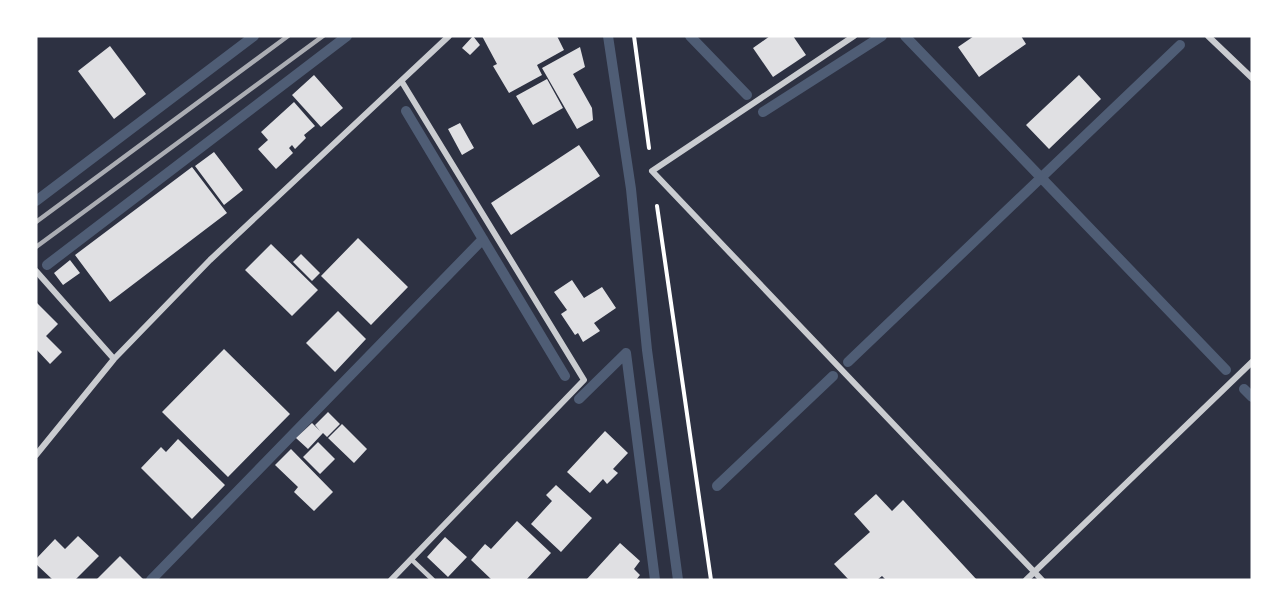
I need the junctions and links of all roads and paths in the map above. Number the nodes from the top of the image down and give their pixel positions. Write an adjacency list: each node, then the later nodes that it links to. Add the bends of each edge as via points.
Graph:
1 (449, 36): 6 (street)
2 (634, 36): 7 (path)
3 (854, 36): 7 (street)
4 (1208, 36): 5 (street)
5 (1252, 78)
6 (402, 82): 9 (street, via 210,260); 12 (street, via 584,380)
7 (652, 171): 13 (street); 16 (path)
8 (36, 272): 9 (street)
9 (114, 359): 11 (street)
10 (1252, 362): 13 (street)
11 (36, 455)
12 (411, 559): 14 (street); 15 (lane)
13 (1035, 572): 17 (street); 18 (street)
14 (391, 580)
15 (434, 580)
16 (711, 580)
17 (1026, 580)
18 (1042, 580)

